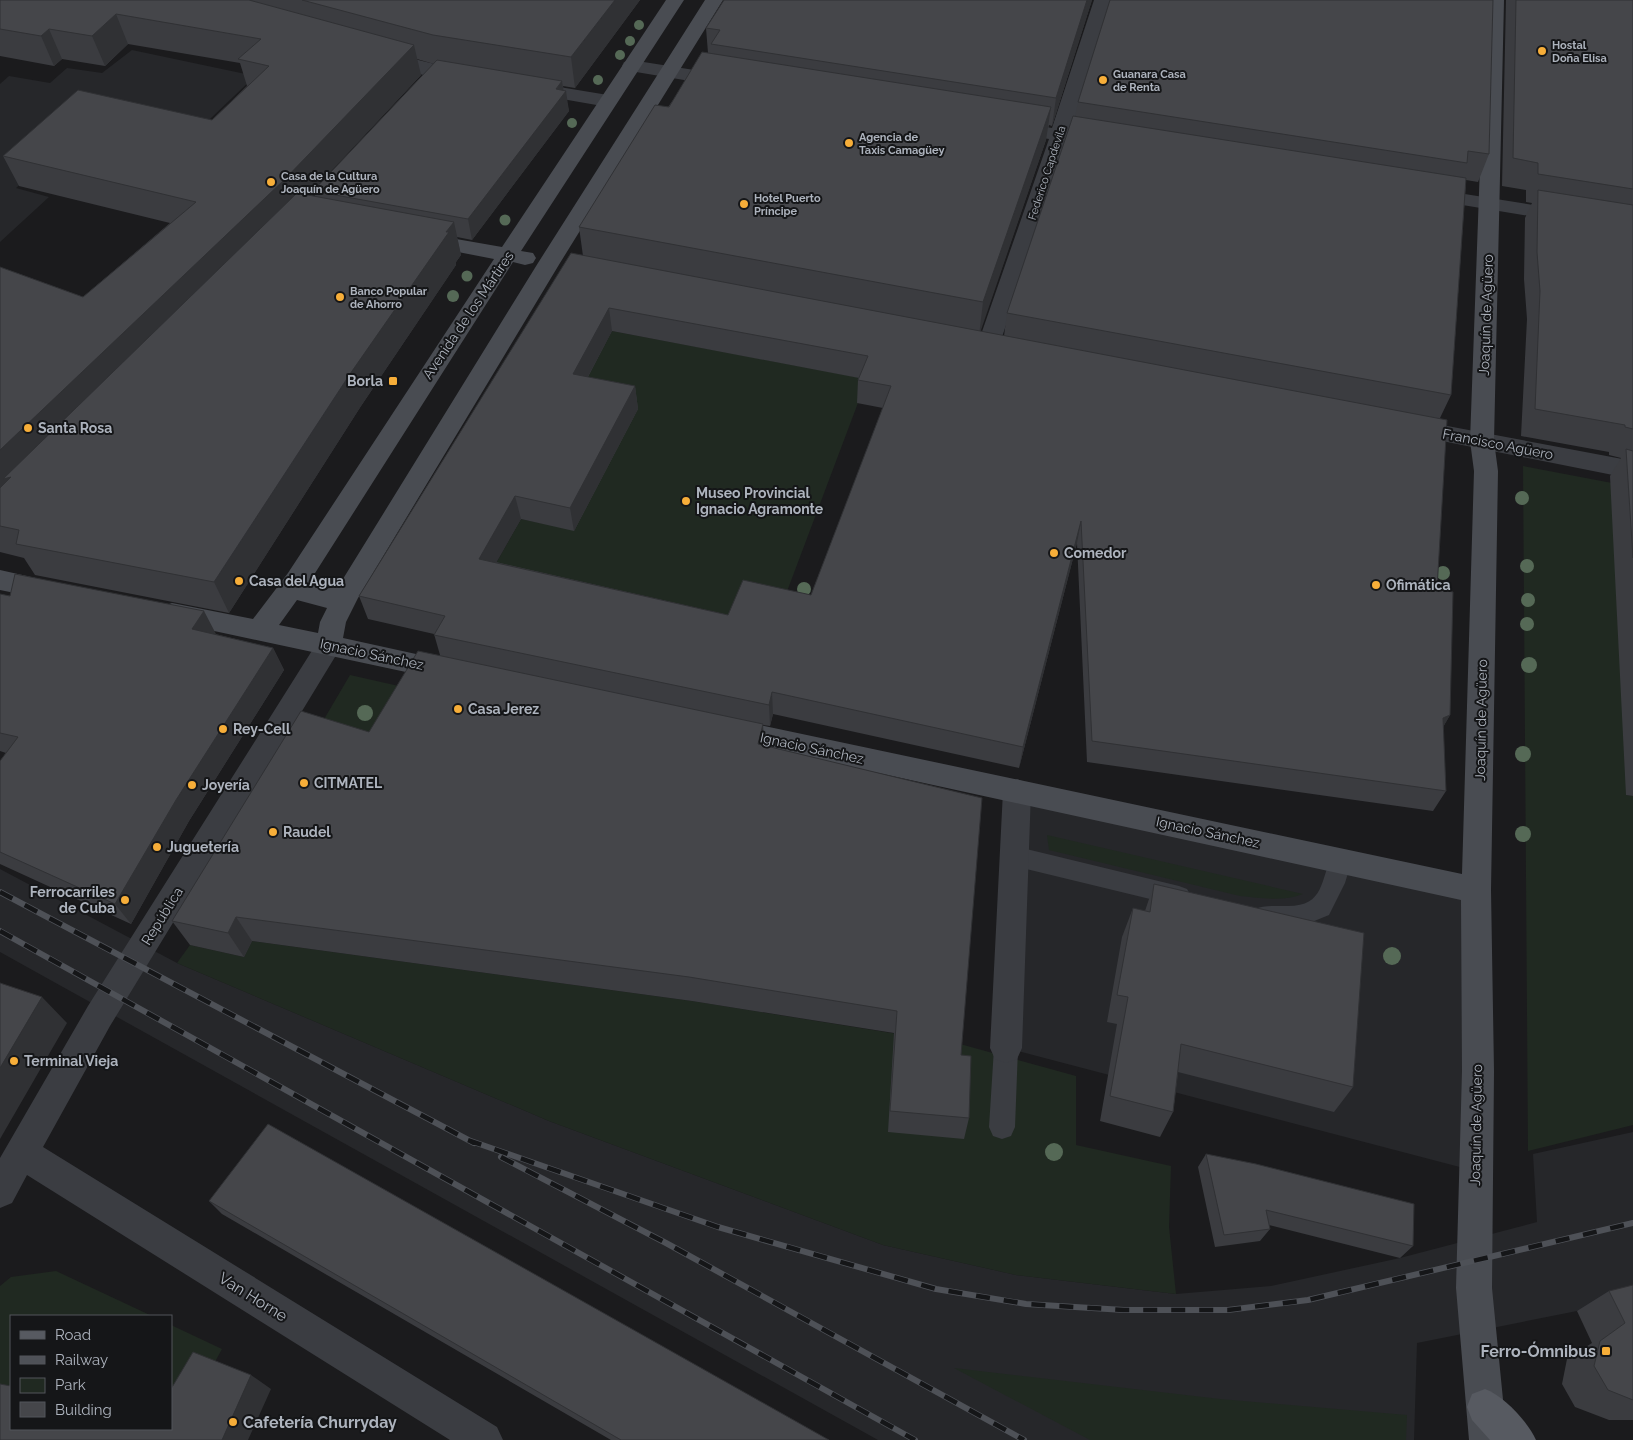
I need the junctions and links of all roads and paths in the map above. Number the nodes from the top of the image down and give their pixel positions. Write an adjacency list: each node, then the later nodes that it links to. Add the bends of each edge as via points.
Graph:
1 (675, 0): 6 (main road, Avenida de los Mártires)
2 (714, 0): 8 (main road)
3 (1103, 0): 15 (street, Federico Capdevila)
4 (1495, 0): 18 (main road, Joaquín de Agüero)
5 (370, 53): 7 (street)
6 (631, 66): 8 (street); 13 (main road, Avenida de los Mártires)
7 (437, 72): 9 (street); 12 (street)
8 (667, 72): 11 (street); 22 (main road)
9 (483, 80)
10 (511, 85): 13 (street)
11 (748, 85)
12 (423, 86)
13 (608, 101): 21 (main road, Avenida de los Mártires)
14 (992, 124): 15 (street)
15 (1060, 135): 16 (street); 24 (street, Federico Capdevila, via 978,344)
16 (1123, 145)
17 (1412, 192): 18 (street)
18 (1489, 204): 19 (street); 26 (main road, Joaquín de Agüero)
19 (1633, 227)
20 (400, 234): 21 (main road)
21 (508, 255): 22 (main road); 29 (main road, Avenida de los Mártires)
22 (548, 263): 23 (street); 31 (main road)
23 (571, 267)
24 (1012, 351)
25 (1392, 423): 26 (street, Francisco Agüero)
26 (1482, 441): 27 (street, Francisco Agüero); 40 (main road, Joaquín de Agüero, via 1486,480)
27 (1633, 470)
28 (0, 580): 30 (main road)
29 (297, 580): 31 (main road, via 300,590 318,598); 33 (main road, Avenida de los Mártires)
30 (68, 593)
31 (347, 594): 34 (main road, via 333,622)
32 (144, 608): 33 (main road, Ignacio Sánchez)
33 (259, 630): 34 (main road, Ignacio Sánchez)
34 (329, 645): 35 (main road, Ignacio Sánchez); 45 (street, República, via 99,1016)
35 (476, 676)
36 (698, 723): 37 (main road, Ignacio Sánchez)
37 (1017, 791): 38 (street); 39 (main road, Ignacio Sánchez)
38 (1014, 856): 41 (lane); 43 (street)
39 (1341, 860): 40 (main road, Ignacio Sánchez); 42 (lane, via 1322,908 1302,916 1264,916)
40 (1476, 890): 47 (main road, Joaquín de Agüero, via 1478,1071 1474,1288)
41 (1196, 900)
42 (1245, 911)
43 (1006, 1048): 44 (lane)
44 (1002, 1127)
45 (22, 1153): 46 (street, República); 48 (street, Van Horne)
46 (0, 1191)
47 (1487, 1423): 49 (main road)
48 (484, 1440)
49 (1517, 1440)

